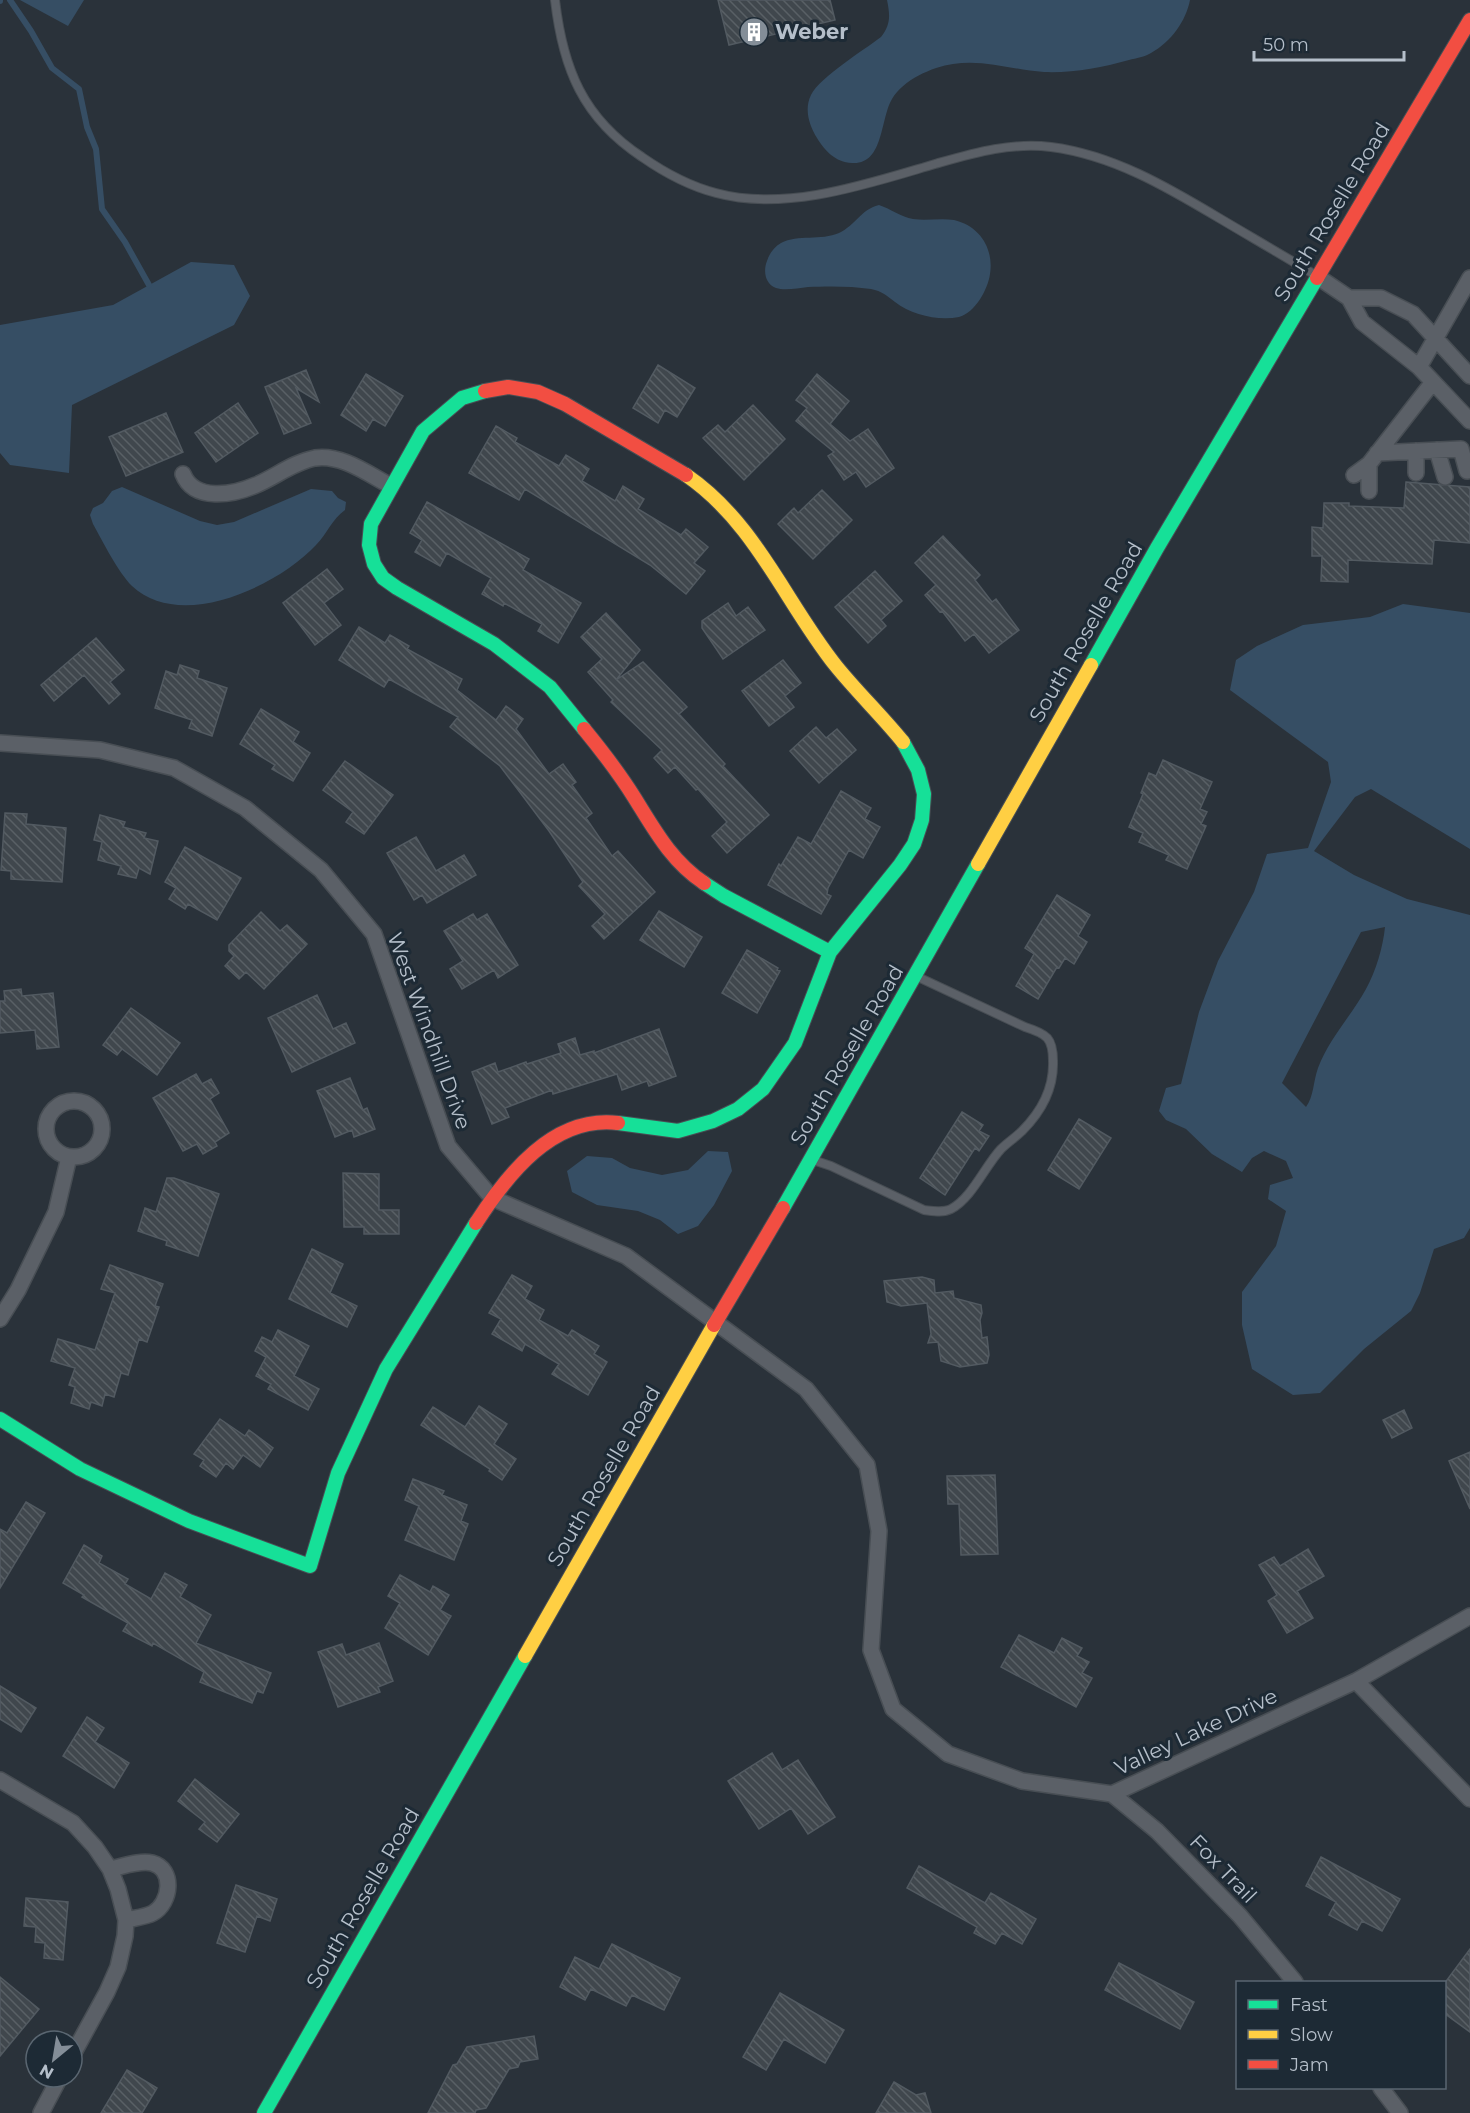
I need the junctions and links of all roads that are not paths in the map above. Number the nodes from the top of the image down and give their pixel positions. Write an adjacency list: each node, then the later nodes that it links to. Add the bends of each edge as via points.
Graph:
1 (555, 0): 3 (lane, via 559,32 585,102 623,145 686,183 717,194 746,198 820,194 858,187 985,150 1014,145 1052,147 1134,171)
2 (1470, 20): 3 (street, South Roselle Road)
3 (1318, 276): 5 (street); 23 (street, South Roselle Road, via 1152,558)
4 (1470, 278): 6 (street)
5 (1349, 298): 6 (street, via 1381,298 1413,314); 7 (street, via 1362,322)
6 (1436, 338): 7 (street); 8 (street)
7 (1419, 367): 9 (street)
8 (1470, 376)
9 (1433, 382): 10 (street); 13 (street)
10 (1470, 421)
11 (1437, 450): 12 (street); 14 (street, via 1461,449); 18 (street)
12 (1416, 451): 13 (street); 15 (street)
13 (1373, 459): 17 (street); 20 (street)
14 (1467, 471)
15 (1416, 472)
16 (183, 474): 19 (street, via 186,483 198,491 215,494 254,486 315,458 333,458)
17 (1354, 475)
18 (1445, 477)
19 (391, 486): 22 (street, via 371,524 369,545 383,578 494,644 549,687 608,758 671,855 698,879); 22 (street, via 423,431 440,415 462,399 508,387 538,392 565,404 708,490 750,537 835,665 902,741 918,770 924,794 922,820 914,844)
20 (1369, 490)
21 (0, 743): 26 (street, West Windhill Drive, via 100,750 174,768 245,808 321,870 374,934 448,1146)
22 (830, 952): 26 (street, via 795,1043 763,1089 738,1109 678,1131 608,1122 579,1126 530,1155)
23 (915, 976): 25 (street, South Roselle Road); 25 (lane, via 1043,1033 1053,1045 1054,1068 1045,1102 950,1210 924,1210)
24 (69, 1157): 27 (street, via 56,1212)
25 (812, 1159): 28 (street, South Roselle Road)
26 (492, 1198): 28 (street, West Windhill Drive, via 626,1256); 29 (street, via 386,1369 338,1473 310,1566 189,1521 80,1469)
27 (0, 1319)
28 (716, 1323): 33 (street, Valley Lake Drive, via 806,1389 867,1465 879,1531 871,1650 893,1709 948,1754 1022,1781); 42 (street, South Roselle Road)
29 (0, 1419)
30 (1470, 1616): 31 (street, Valley Lake Drive)
31 (1356, 1681): 33 (street, Valley Lake Drive); 34 (street)
32 (0, 1780): 35 (street, via 73,1823)
33 (1112, 1794): 37 (street, Fox Trail, via 1157,1831 1240,1916)
34 (1470, 1799)
35 (110, 1869): 36 (street); 36 (street, via 153,1863 165,1872 169,1888 165,1900 153,1913)
36 (126, 1920): 38 (street, via 118,1967)
37 (1293, 1981)
38 (84, 2034)
39 (54, 2089): 41 (street)
40 (1382, 2089): 43 (street)
41 (41, 2113)
42 (264, 2113)
43 (1400, 2113)

